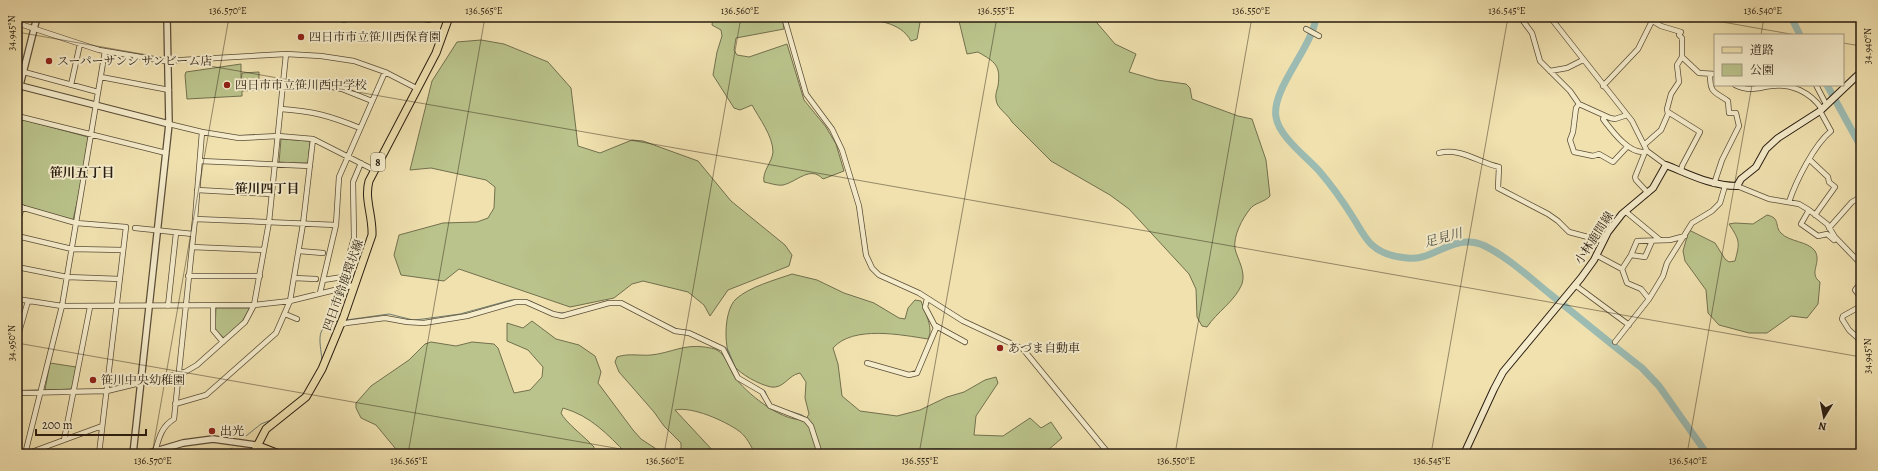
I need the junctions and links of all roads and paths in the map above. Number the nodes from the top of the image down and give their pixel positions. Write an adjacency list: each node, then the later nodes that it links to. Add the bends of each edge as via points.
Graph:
1 (37, 17): 12 (street)
2 (167, 17): 20 (street)
3 (412, 17): 4 (street, via 429,20)
4 (431, 17)
5 (449, 17): 35 (main road, 四日市鈴鹿環状線 / 8, via 436,53)
6 (784, 17): 123 (street, via 806,94 832,129 845,159 859,206 866,255 870,265 880,275)
7 (1550, 17): 19 (street)
8 (1646, 17): 10 (street)
9 (1522, 18): 21 (street, via 1532,33 1540,61)
10 (1652, 21): 18 (street, via 1681,32 1679,35 1682,38); 30 (street, via 1638,49)
11 (17, 23): 12 (street)
12 (34, 29): 15 (street); 22 (street)
13 (1306, 30): 14 (street)
14 (1318, 36)
15 (80, 44): 16 (street); 29 (street)
16 (105, 52): 20 (street); 26 (street)
17 (286, 54): 20 (street); 23 (street, via 354,61); 27 (street)
18 (1682, 57): 25 (street, via 1699,73); 44 (street, via 1677,65 1679,82 1672,94)
19 (1583, 60): 21 (street, via 1567,68); 30 (street)
20 (168, 61): 36 (street)
21 (1550, 70): 40 (street)
22 (24, 72): 28 (street); 29 (street)
23 (385, 72): 35 (street); 39 (street)
24 (1861, 72): 42 (main road)
25 (1713, 74): 68 (street, via 1710,88 1728,101 1728,113 1736,113 1739,126 1722,160)
26 (100, 77): 36 (street); 37 (street)
27 (284, 82): 39 (street, via 318,84 342,89); 43 (street)
28 (19, 85): 38 (street); 41 (street)
29 (71, 85): 37 (street)
30 (1603, 86): 45 (street)
31 (1738, 86): 32 (street, via 1746,89)
32 (1770, 86)
33 (1786, 86): 42 (street, via 1797,88)
34 (1816, 86): 42 (street)
35 (418, 89): 66 (main road, 四日市鈴鹿環状線 / 8)
36 (169, 90): 48 (street)
37 (98, 92): 41 (street)
38 (17, 97)
39 (372, 101): 49 (street)
40 (1580, 104): 47 (street); 55 (street, via 1576,108 1570,140 1574,152 1593,156 1599,154 1613,162)
41 (96, 107): 48 (street); 51 (street)
42 (1824, 107): 60 (street, via 1831,131 1823,138); 70 (main road, via 1778,138 1766,149 1756,167 1741,179)
43 (281, 109): 49 (street, via 310,111); 52 (street)
44 (1668, 112): 54 (street, via 1661,130); 67 (street, via 1700,132)
45 (1627, 115): 47 (street, via 1615,119); 54 (street)
46 (17, 116): 51 (street)
47 (1605, 116): 55 (street, via 1603,119)
48 (169, 124): 50 (street); 57 (street)
49 (360, 128): 59 (street)
50 (202, 132): 52 (street, via 239,138); 61 (street)
51 (91, 134): 57 (street); 82 (street)
52 (278, 136): 53 (street); 63 (street)
53 (313, 139): 59 (street); 65 (street)
54 (1644, 145): 56 (street)
55 (1627, 147): 56 (street)
56 (1646, 152): 64 (street); 72 (street, via 1636,180)
57 (166, 153): 88 (street)
58 (1439, 153): 94 (street, via 1460,153 1499,168 1498,188 1548,214 1569,232)
59 (348, 156): 62 (street); 85 (street, via 339,177)
60 (1810, 160): 75 (street, via 1799,177); 79 (street, via 1835,187)
61 (200, 161): 63 (street); 71 (street)
62 (361, 163): 66 (street); 111 (street, via 353,182 354,238)
63 (275, 164): 65 (street); 73 (street)
64 (1666, 164): 67 (main road); 72 (main road, 小林鹿間線, via 1657,183)
65 (310, 166): 84 (street)
66 (374, 170): 117 (main road, 四日市鈴鹿環状線 / 8, via 367,188 372,235)
67 (1681, 171): 68 (main road)
68 (1714, 184): 69 (main road)
69 (1725, 186): 70 (main road); 92 (street, via 1720,203 1692,223)
70 (1737, 186): 75 (street, via 1769,199)
71 (197, 190): 73 (street); 80 (street)
72 (1648, 193): 78 (main road, 小林鹿間線)
73 (272, 194): 81 (street)
74 (1861, 197): 87 (street, via 1852,202)
75 (1789, 202): 77 (street)
76 (19, 206): 82 (street); 83 (street)
77 (1810, 210): 79 (street); 96 (street, via 1801,224 1818,236 1828,234)
78 (1625, 211): 93 (street); 94 (main road, 小林鹿間線)
79 (1815, 214): 87 (street)
80 (195, 219): 81 (street); 90 (street)
81 (269, 222): 84 (street); 100 (street)
82 (76, 223): 98 (street); 99 (street, via 126,227)
83 (17, 224)
84 (303, 224): 85 (street); 101 (street)
85 (336, 225): 115 (street)
86 (135, 228): 88 (street)
87 (1829, 228): 105 (street)
88 (157, 231): 89 (street); 129 (street)
89 (176, 233): 90 (street); 130 (street)
90 (193, 234): 97 (street)
91 (17, 236): 98 (street)
92 (1685, 236): 93 (street); 124 (street, via 1667,263)
93 (1660, 240): 95 (street)
94 (1603, 241): 103 (main road, 小林鹿間線)
95 (1652, 241): 104 (street, via 1637,242); 104 (street, via 1645,257)
96 (1836, 241)
97 (192, 247): 100 (street); 108 (street)
98 (72, 249): 99 (street); 110 (street)
99 (123, 250): 112 (street)
100 (264, 250): 109 (street)
101 (299, 252): 102 (street); 113 (street)
102 (323, 253)
103 (1596, 255): 107 (street); 118 (main road, 小林鹿間線)
104 (1631, 255): 107 (street)
105 (1861, 264)
106 (17, 267): 110 (street)
107 (1622, 268): 124 (street, via 1627,283 1640,289)
108 (188, 276): 109 (street); 131 (street)
109 (260, 276): 127 (street)
110 (67, 277): 112 (street); 128 (street)
111 (342, 277): 115 (street); 119 (street)
112 (120, 278): 135 (street)
113 (294, 278): 114 (street); 126 (street)
114 (316, 279)
115 (323, 280): 120 (street)
116 (1861, 282): 122 (street, via 1855,290)
117 (355, 285): 119 (street); 138 (main road, 四日市鈴鹿環状線 / 8)
118 (1575, 285): 139 (street); 165 (main road, 小林鹿間線, via 1499,378)
119 (340, 288): 120 (street)
120 (320, 293): 126 (street)
121 (17, 298): 125 (street)
122 (1861, 298)
123 (927, 299): 140 (street, via 925,307); 164 (street, via 969,325 1023,349)
124 (1650, 299): 139 (street)
125 (28, 300): 128 (street); 141 (street)
126 (290, 302): 127 (street); 136 (street)
127 (254, 305): 132 (street); 143 (street, via 245,322)
128 (62, 306): 134 (street); 150 (street)
129 (149, 306): 130 (street); 135 (street); 148 (street)
130 (168, 306): 131 (street)
131 (185, 306): 132 (street); 147 (street)
132 (213, 306): 143 (street, via 213,330)
133 (1861, 306): 142 (street, via 1842,319)
134 (90, 307): 135 (street); 151 (street)
135 (117, 307): 149 (street)
136 (285, 314): 137 (street); 153 (street, via 276,333 206,395)
137 (297, 319)
138 (342, 322): 156 (main road, 四日市鈴鹿環状線 / 8, via 328,359 309,393 271,424 262,433); 163 (street, via 385,318 424,323 467,316 516,302 526,302 562,316 609,303 621,303 675,331 689,333 723,349 738,378 762,392 770,406 806,420 811,426)
139 (1629, 325): 145 (street)
140 (936, 326): 144 (street); 146 (street, via 915,375)
141 (17, 339)
142 (1861, 341)
143 (223, 342): 147 (street, via 193,368)
144 (966, 342)
145 (1615, 342)
146 (867, 363)
147 (178, 374): 148 (street); 153 (street)
148 (141, 383): 149 (street); 160 (street)
149 (106, 391): 151 (street); 154 (street)
150 (40, 392): 151 (street); 152 (street); 158 (street)
151 (73, 392): 155 (street)
152 (17, 393)
153 (175, 404): 157 (street, via 174,419 160,433)
154 (102, 426): 155 (street); 159 (street)
155 (64, 440): 158 (street)
156 (256, 445): 157 (street, via 213,439 183,443); 161 (main road, 四日市鈴鹿環状線 / 8); 162 (main road)
157 (151, 453)
158 (25, 454)
159 (99, 454)
160 (133, 454)
161 (253, 454)
162 (277, 454)
163 (820, 454)
164 (1109, 454)
165 (1464, 454)

